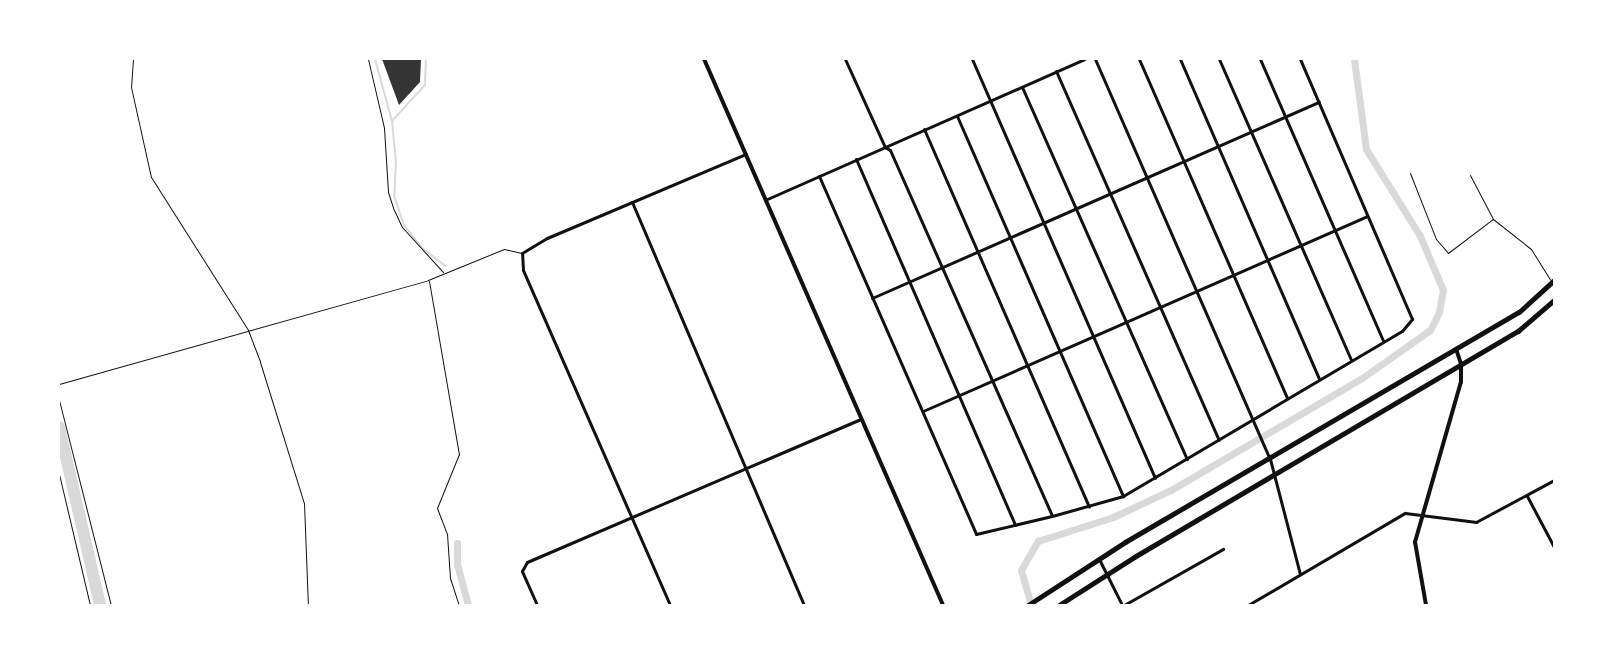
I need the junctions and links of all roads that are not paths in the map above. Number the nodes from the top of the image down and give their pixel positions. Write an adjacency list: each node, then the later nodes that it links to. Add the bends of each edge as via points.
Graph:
1 (133, 59): 54 (lane, via 132,87 150,177)
2 (368, 59): 44 (lane, via 384,128 388,192 394,210 402,227)
3 (704, 59): 23 (street)
4 (845, 59): 22 (street)
5 (972, 59): 15 (street)
6 (1084, 59): 13 (street)
7 (1095, 59): 29 (street)
8 (1139, 59): 25 (street)
9 (1180, 59): 21 (street)
10 (1219, 59): 20 (street)
11 (1260, 59): 18 (street)
12 (1300, 59): 16 (street)
13 (1056, 71): 14 (street); 30 (street)
14 (1022, 86): 15 (street); 33 (street)
15 (991, 101): 17 (street); 36 (street)
16 (1319, 102): 18 (street); 34 (street)
17 (957, 116): 19 (street); 38 (street)
18 (1285, 116): 20 (street); 37 (street)
19 (924, 129): 22 (street); 40 (street)
20 (1250, 132): 21 (street); 39 (street)
21 (1217, 146): 25 (street); 42 (street)
22 (885, 147): 24 (street); 43 (street, via 890,150)
23 (746, 154): 31 (street); 32 (street)
24 (856, 159): 28 (street); 47 (street)
25 (1183, 161): 29 (street); 45 (street)
26 (1410, 173): 35 (lane, via 1436,239 1448,253)
27 (1470, 175): 35 (lane)
28 (819, 176): 31 (street); 50 (street)
29 (1147, 176): 30 (street); 49 (street)
30 (1110, 193): 33 (street); 52 (street)
31 (765, 200): 69 (street)
32 (632, 202): 41 (street, via 547,238); 74 (street)
33 (1076, 208): 36 (street); 53 (street)
34 (1367, 216): 37 (street); 56 (street, via 1412,319 1402,331)
35 (1493, 219): 48 (lane, via 1531,249)
36 (1043, 223): 38 (street); 55 (street)
37 (1333, 231): 39 (street); 56 (street)
38 (1010, 237): 40 (street); 58 (street)
39 (1300, 245): 42 (street); 59 (street)
40 (976, 252): 43 (street); 61 (street)
41 (522, 253): 44 (lane, via 504,249); 83 (street, via 523,270)
42 (1267, 260): 45 (street); 62 (street)
43 (942, 267): 47 (street); 63 (street)
44 (444, 274): 46 (lane)
45 (1233, 275): 49 (street); 66 (street)
46 (428, 280): 54 (lane); 95 (lane, via 459,454 437,508 447,534 450,578)
47 (909, 282): 50 (street); 65 (street)
48 (1553, 282): 57 (main road, via 1519,312)
49 (1196, 291): 52 (street); 70 (street)
50 (872, 298): 68 (street)
51 (1554, 300): 60 (main road, via 1518,331)
52 (1160, 308): 53 (street); 71 (street)
53 (1126, 322): 55 (street); 72 (street)
54 (248, 330): 64 (lane); 94 (lane, via 304,503)
55 (1093, 336): 58 (street); 77 (street)
56 (1383, 342): 59 (street)
57 (1456, 349): 60 (street); 73 (main road)
58 (1058, 351): 61 (street); 79 (street)
59 (1350, 360): 62 (street)
60 (1461, 364): 76 (main road); 82 (street, via 1461,382)
61 (1026, 366): 63 (street); 81 (street)
62 (1319, 378): 66 (street)
63 (992, 381): 65 (street); 84 (street)
64 (59, 384)
65 (958, 396): 68 (street); 85 (street)
66 (1288, 398): 70 (street)
67 (59, 400): 93 (lane)
68 (923, 411): 85 (street, via 976,534)
69 (861, 419): 74 (street); 99 (street)
70 (1253, 420): 71 (street); 73 (street)
71 (1219, 440): 72 (street)
72 (1187, 459): 77 (street)
73 (1270, 460): 76 (street); 88 (main road)
74 (743, 467): 83 (street); 98 (street)
75 (59, 474): 92 (lane)
76 (1273, 475): 89 (main road); 90 (street)
77 (1155, 478): 79 (street)
78 (1554, 480): 80 (street)
79 (1123, 496): 81 (street)
80 (1526, 496): 82 (street, via 1476,522); 86 (street)
81 (1089, 507): 84 (street)
82 (1422, 514): 90 (street, via 1405,513); 105 (street, via 1415,542)
83 (631, 516): 96 (street, via 527,562 522,571); 97 (street)
84 (1052, 516): 85 (street)
85 (1015, 525)
86 (1554, 547)
87 (1222, 549): 103 (street)
88 (1099, 557): 89 (street); 100 (main road)
89 (1106, 574): 91 (street); 101 (main road)
90 (1300, 574): 104 (street)
91 (1119, 601): 102 (street); 103 (street)
92 (90, 605)
93 (111, 605)
94 (308, 605)
95 (459, 605)
96 (537, 605)
97 (670, 605)
98 (804, 605)
99 (943, 605)
100 (1028, 605)
101 (1059, 605)
102 (1117, 605)
103 (1123, 605)
104 (1248, 605)
105 (1426, 605)

